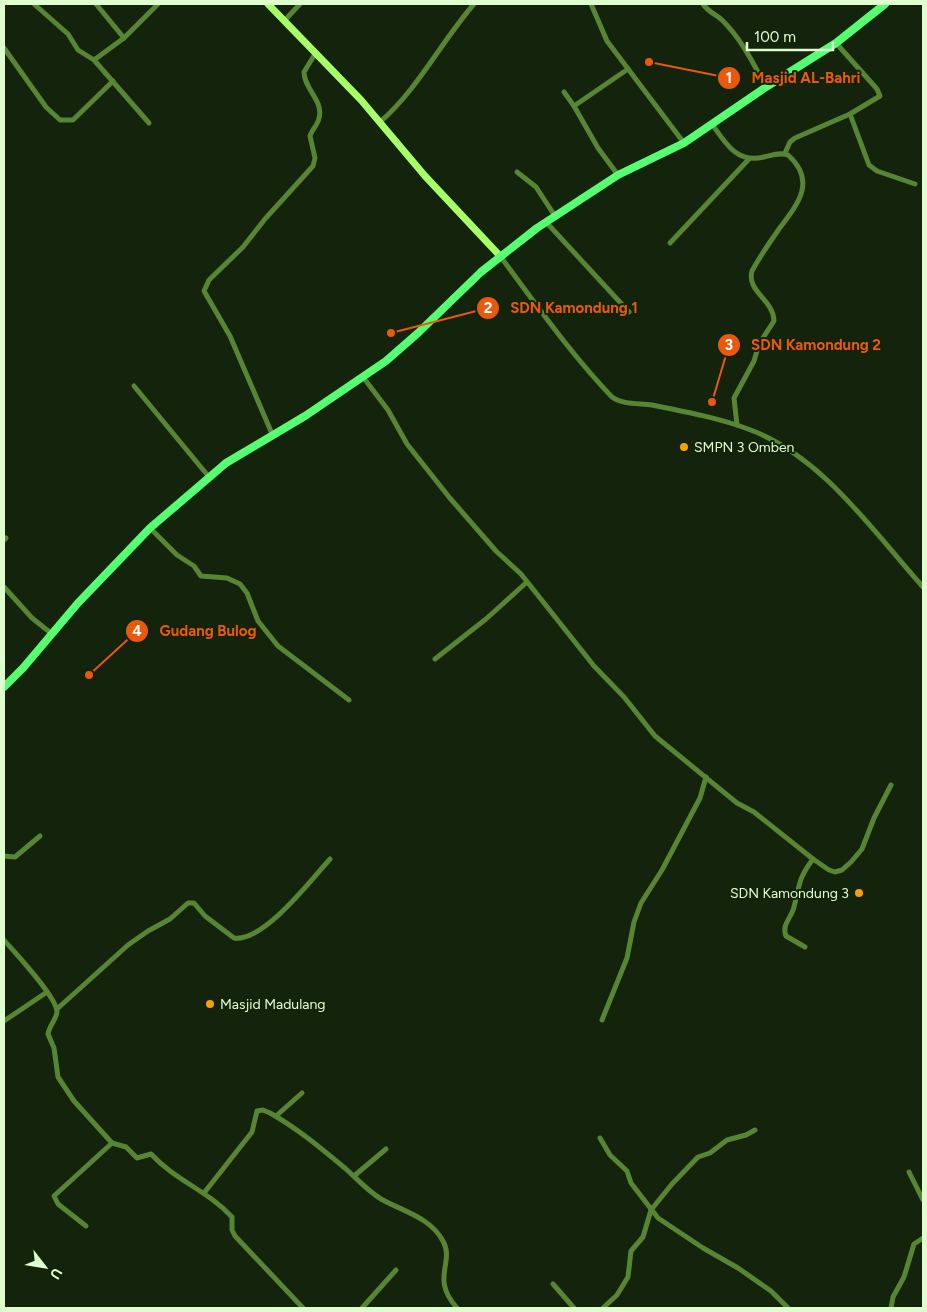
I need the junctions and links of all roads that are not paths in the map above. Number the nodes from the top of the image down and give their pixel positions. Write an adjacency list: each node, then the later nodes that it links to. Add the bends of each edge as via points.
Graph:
1 (34, 4): 15 (street, via 68,34 78,50)
2 (96, 4): 11 (street)
3 (158, 4): 11 (street)
4 (268, 4): 10 (street)
5 (300, 4): 10 (street)
6 (474, 4): 22 (street, via 404,99)
7 (591, 4): 16 (street, via 607,41)
8 (703, 4): 18 (street, via 710,13 723,20 745,47)
9 (885, 4): 12 (main road)
10 (284, 21): 14 (street)
11 (124, 38): 15 (street)
12 (836, 43): 18 (main road); 21 (street, via 881,94)
13 (4, 48): 17 (street, via 46,108 60,120 73,120)
14 (316, 54): 22 (street); 39 (street, via 304,72 306,85 320,112 310,136 314,166 264,219 243,247 209,280 204,290 230,336)
15 (94, 60): 17 (street)
16 (628, 68): 20 (street); 25 (street)
17 (113, 81): 23 (street)
18 (766, 87): 24 (main road)
19 (564, 92): 20 (street)
20 (574, 106): 29 (street)
21 (850, 114): 26 (street, via 794,138); 30 (street, via 869,165)
22 (380, 122): 34 (street)
23 (150, 123)
24 (712, 124): 25 (main road); 27 (street, via 734,152)
25 (684, 143): 29 (main road)
26 (784, 153): 27 (street); 38 (street, via 799,170 802,192 752,270 751,280 772,310 774,320 734,398)
27 (749, 159): 33 (street)
28 (516, 172): 31 (street, via 536,187)
29 (618, 175): 31 (main road)
30 (915, 184)
31 (555, 216): 32 (main road)
32 (546, 222): 34 (main road); 35 (street)
33 (670, 243)
34 (500, 256): 36 (main road, via 407,343); 38 (street, via 556,333 614,399)
35 (629, 312)
36 (363, 377): 39 (main road); 42 (street, via 388,410 412,451 491,546)
37 (134, 386): 40 (street)
38 (737, 425): 43 (street, via 766,437 812,465)
39 (274, 436): 40 (main road)
40 (209, 477): 41 (main road)
41 (150, 528): 45 (main road); 48 (street, via 201,576 226,578 240,584 258,621 278,646)
42 (527, 582): 46 (street); 49 (street, via 655,736)
43 (923, 586)
44 (4, 587): 45 (street, via 32,618)
45 (52, 634): 47 (main road)
46 (435, 659)
47 (4, 687)
48 (349, 700)
49 (706, 777): 54 (street); 59 (street, via 700,798 641,903 629,952)
50 (891, 785): 54 (street, via 862,849 851,862 835,872)
51 (40, 836): 52 (street, via 15,857)
52 (4, 856)
53 (330, 859): 58 (street, via 297,896 250,936 234,938 197,906 188,903 170,919 128,945)
54 (813, 859): 56 (street, via 799,880 794,907 784,928 786,936)
55 (4, 940): 57 (street)
56 (805, 947)
57 (47, 992): 58 (street); 60 (street)
58 (57, 1009): 65 (street, via 48,1034 54,1048 58,1077 74,1101)
59 (602, 1020)
60 (4, 1021)
61 (302, 1093): 62 (street)
62 (276, 1116): 68 (street); 69 (street, via 257,1111 252,1132)
63 (755, 1130): 71 (street, via 727,1140 698,1157)
64 (600, 1138): 71 (street, via 610,1156 627,1171)
65 (112, 1143): 69 (street, via 126,1147 138,1158 151,1154 184,1183); 72 (street, via 54,1196 58,1204)
66 (386, 1149): 68 (street)
67 (909, 1172): 70 (street)
68 (354, 1176): 78 (street, via 376,1195 418,1217 444,1242 444,1285 446,1294)
69 (204, 1193): 76 (street, via 232,1216 235,1236)
70 (923, 1200)
71 (651, 1210): 80 (street, via 643,1236 631,1251 628,1277); 81 (street, via 667,1224 771,1291)
72 (86, 1226)
73 (923, 1238): 82 (street, via 914,1244)
74 (396, 1270): 77 (street)
75 (553, 1284): 79 (street)
76 (303, 1308)
77 (362, 1308)
78 (457, 1308)
79 (574, 1308)
80 (603, 1308)
81 (788, 1308)
82 (891, 1308)

